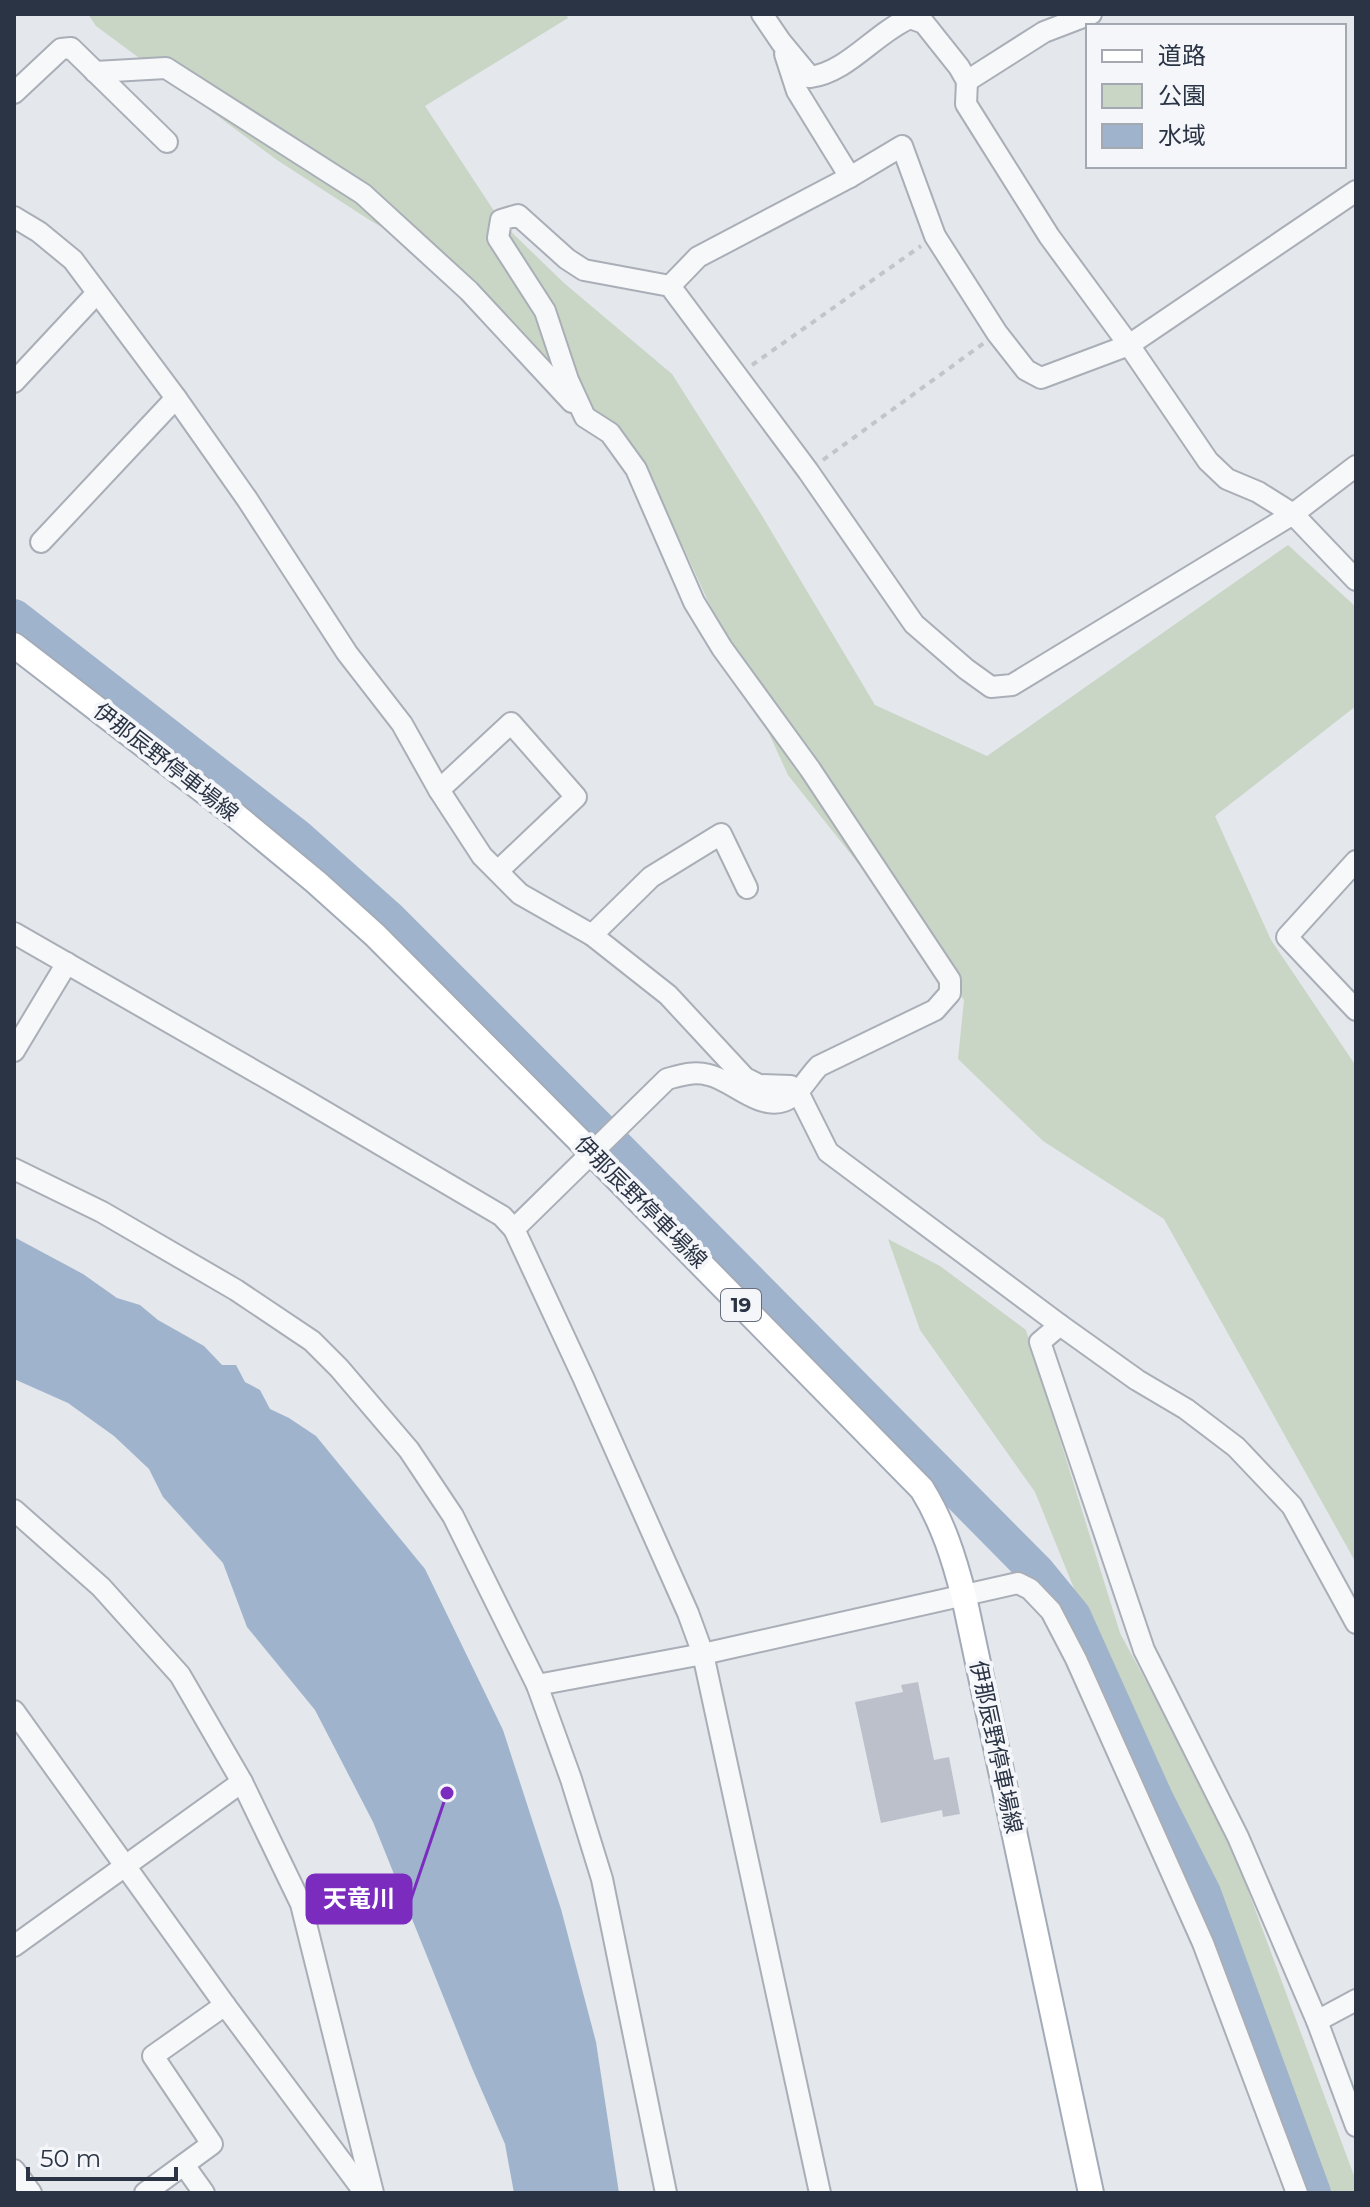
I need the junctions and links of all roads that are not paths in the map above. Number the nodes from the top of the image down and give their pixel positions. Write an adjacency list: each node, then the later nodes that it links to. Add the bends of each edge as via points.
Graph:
1 (762, 14): 3 (street)
2 (1091, 14): 5 (street, via 1044,32)
3 (781, 42): 5 (street, via 810,77 827,75 910,18 924,23); 8 (street, via 797,91)
4 (95, 72): 6 (street, via 71,48 61,49); 7 (street); 16 (street, via 166,68 363,194 469,291)
5 (967, 81): 13 (street, via 966,104 1049,236)
6 (14, 93)
7 (167, 142)
8 (850, 177): 11 (street, via 698,257); 13 (street, via 902,146 935,236 1026,370 1041,378)
9 (1356, 191): 13 (street)
10 (14, 217): 12 (street, via 73,260)
11 (670, 286): 16 (street, via 584,270 518,215 501,220 498,238 545,311); 18 (street, via 914,624 991,687 1012,685)
12 (97, 293): 14 (street); 15 (street)
13 (1129, 345): 18 (street, via 1208,461 1227,479)
14 (14, 382)
15 (176, 398): 19 (street); 22 (street, via 347,653 402,724)
16 (585, 417): 31 (street, via 610,433 636,469 694,602 722,648 810,769 950,980 950,993 935,1010 819,1066)
17 (1356, 466): 18 (street)
18 (1293, 514): 20 (street)
19 (41, 542)
20 (1356, 580)
21 (14, 645): 32 (main road, 伊那辰野停車場線 / 19, via 316,882)
22 (439, 790): 24 (street, via 482,856); 24 (street, via 511,723 576,797)
23 (1356, 861): 29 (street, via 1287,937)
24 (498, 871): 27 (street, via 520,894)
25 (747, 888): 27 (street, via 721,834 651,877)
26 (14, 933): 28 (street)
27 (592, 935): 31 (street, via 668,995 745,1078 759,1085 791,1086)
28 (67, 963): 30 (street); 34 (street, via 502,1216)
29 (1356, 1010)
30 (14, 1051)
31 (798, 1092): 32 (street, via 773,1102 748,1096 713,1076 692,1072 667,1079); 35 (street, via 828,1152)
32 (592, 1153): 34 (street); 37 (main road, 伊那辰野停車場線 / 19, via 922,1489 953,1551)
33 (14, 1169): 40 (street, via 102,1212 312,1341 409,1450 453,1516)
34 (514, 1229): 39 (street)
35 (1060, 1325): 38 (street, via 1236,1447 1292,1506); 47 (street, via 1040,1342 1144,1650 1238,1837)
36 (14, 1510): 42 (street, via 101,1587 180,1675)
37 (964, 1597): 39 (street); 58 (main road, 伊那辰野停車場線 / 19); 59 (street, via 1018,1583 1051,1611 1203,1943)
38 (1356, 1623)
39 (703, 1654): 40 (street); 57 (street)
40 (537, 1685): 56 (street, via 602,1879)
41 (14, 1711): 43 (street)
42 (242, 1782): 43 (street); 55 (street, via 301,1904)
43 (127, 1866): 44 (street); 46 (street)
44 (14, 1946)
45 (1356, 2000): 47 (street)
46 (225, 2005): 49 (street, via 153,2056 212,2144); 54 (street)
47 (1317, 2021): 48 (street)
48 (1356, 2126)
49 (184, 2165): 52 (street); 53 (street)
50 (14, 2170): 51 (street)
51 (31, 2193)
52 (145, 2193)
53 (204, 2193)
54 (365, 2193)
55 (373, 2193)
56 (666, 2193)
57 (820, 2193)
58 (1091, 2193)
59 (1295, 2193)

